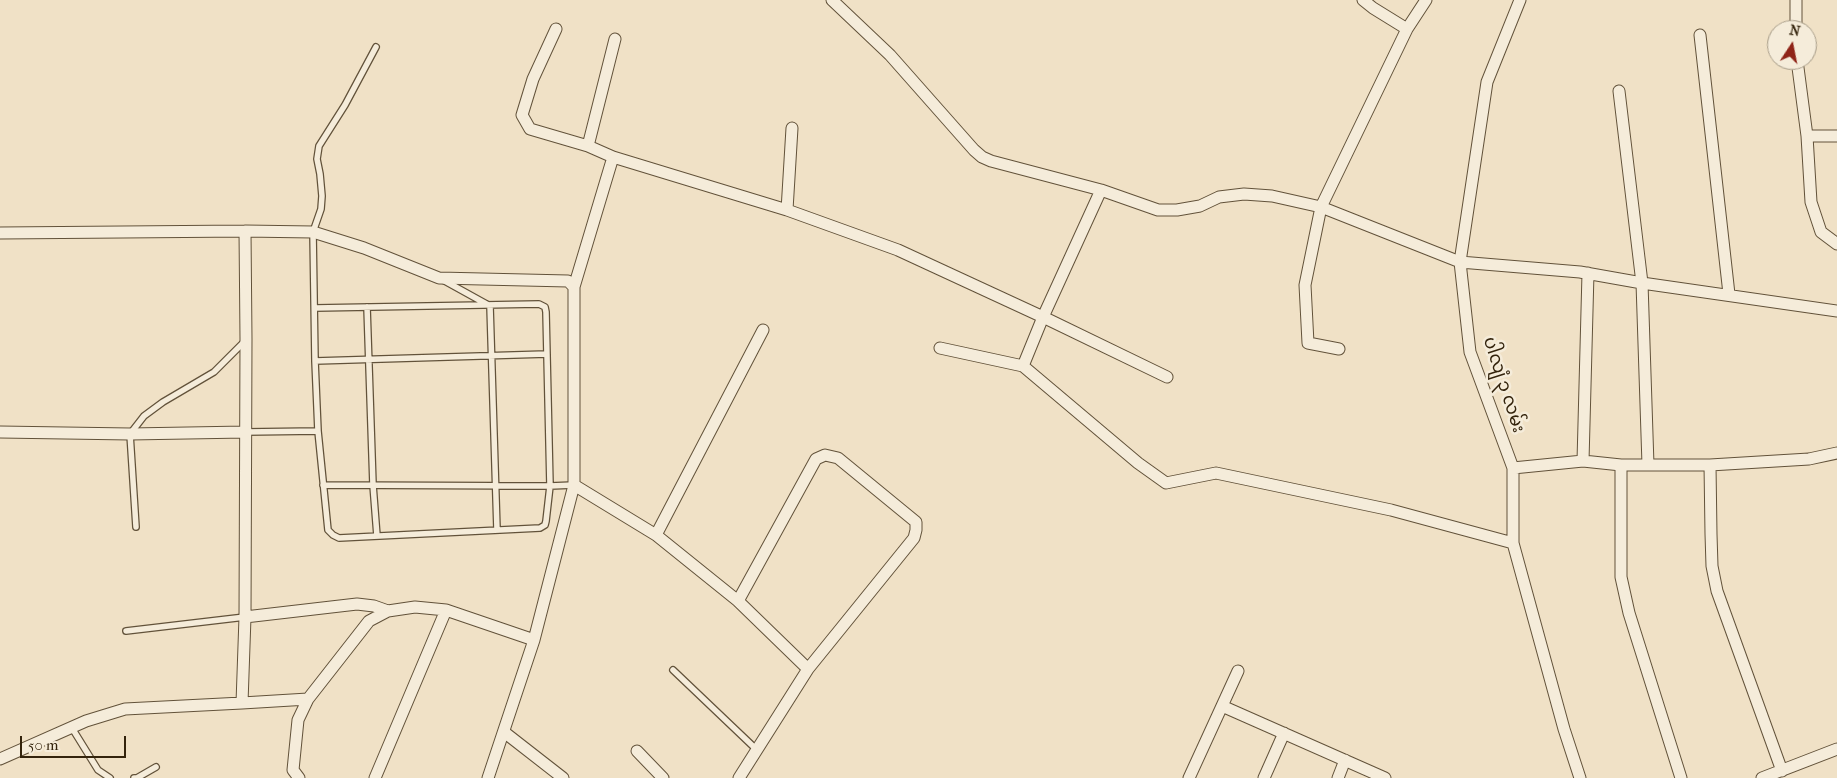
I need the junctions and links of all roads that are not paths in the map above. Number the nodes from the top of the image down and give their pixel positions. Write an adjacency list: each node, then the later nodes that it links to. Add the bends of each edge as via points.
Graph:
1 (832, 0): 19 (street, via 890,55 982,157)
2 (1363, 0): 8 (street)
3 (1426, 0): 8 (street)
4 (1520, 0): 26 (street, ပါလျံ ၃ လမ်း, via 1487,82)
5 (1796, 0): 6 (street)
6 (1796, 20)
7 (556, 28): 17 (street, via 533,79 522,115 530,129)
8 (1407, 29): 20 (street)
9 (1700, 35): 31 (street)
10 (615, 39): 17 (street)
11 (376, 47): 23 (lane, via 345,106 319,146 321,209)
12 (1799, 70): 15 (street)
13 (1619, 90): 29 (street)
14 (792, 128): 21 (street)
15 (1807, 136): 16 (street); 25 (street, via 1812,202 1821,232)
16 (1837, 136)
17 (588, 146): 18 (street)
18 (613, 157): 21 (street); 30 (street)
19 (1101, 190): 20 (street, via 1158,210 1200,206 1219,197 1244,194 1272,196); 36 (street)
20 (1321, 207): 26 (street); 40 (street, via 1305,285 1308,343)
21 (787, 210): 36 (street, via 898,250)
22 (245, 231): 23 (street); 24 (street); 38 (street)
23 (314, 232): 28 (street); 34 (lane)
24 (0, 233)
25 (1837, 244)
26 (1460, 262): 27 (street); 56 (street, ပါလျံ ၃ လမ်း, via 1470,352)
27 (1588, 274): 29 (street); 52 (street)
28 (439, 278): 30 (street, via 568,281); 32 (lane)
29 (1642, 283): 31 (street); 54 (street)
30 (574, 287): 61 (street)
31 (1729, 294): 35 (street)
32 (490, 306): 33 (lane); 41 (lane, via 539,304 545,307); 42 (lane)
33 (367, 307): 34 (lane); 43 (lane)
34 (315, 308): 44 (lane)
35 (1837, 311)
36 (1043, 317): 45 (street); 46 (street)
37 (763, 330): 64 (street)
38 (246, 339): 49 (street); 50 (lane, via 214,372 144,416)
39 (940, 348): 45 (street)
40 (1339, 349)
41 (547, 354): 42 (lane); 60 (lane)
42 (492, 356): 43 (lane); 59 (lane)
43 (370, 360): 44 (lane); 58 (lane)
44 (315, 361): 47 (lane)
45 (1023, 366): 66 (street, via 1166,483 1216,473 1391,510)
46 (1167, 377)
47 (318, 431): 49 (lane); 57 (lane)
48 (0, 432): 50 (street)
49 (245, 432): 50 (street); 70 (street)
50 (130, 434): 62 (lane)
51 (1837, 453): 55 (street, via 1809,459)
52 (1583, 461): 53 (street); 56 (street)
53 (1621, 465): 54 (street); 102 (street, via 1621,577 1629,613)
54 (1648, 465): 55 (street)
55 (1710, 465): 88 (street, via 1710,534 1717,591)
56 (1513, 468): 66 (street, ပါလျံ ၃ လမ်း)
57 (323, 485): 58 (lane); 65 (lane, via 328,530 333,535 339,538)
58 (373, 485): 59 (lane); 65 (lane)
59 (495, 486): 60 (lane); 63 (lane)
60 (550, 486): 61 (lane); 63 (lane, via 543,527)
61 (574, 486): 64 (street); 72 (street)
62 (136, 527)
63 (497, 530): 65 (lane)
64 (656, 535): 67 (street)
65 (378, 536)
66 (1513, 543): 101 (street, ပါလျံ ၃ လမ်း)
67 (738, 601): 73 (street); 73 (street, via 816,459 825,455 838,458 916,522 914,538)
68 (446, 610): 69 (street, via 414,607); 72 (street); 92 (street)
69 (388, 611): 70 (street, via 357,604); 76 (street, via 369,621)
70 (245, 617): 71 (lane); 77 (street)
71 (126, 631)
72 (534, 640): 80 (street)
73 (808, 669): 83 (street)
74 (672, 670): 83 (lane)
75 (1238, 671): 78 (street)
76 (308, 699): 77 (street); 91 (street, via 298,720 293,770)
77 (242, 703): 79 (street, via 125,709)
78 (1222, 706): 81 (street); 97 (street)
79 (72, 728): 85 (street); 89 (lane, via 98,770)
80 (504, 732): 93 (street); 94 (street)
81 (1284, 733): 86 (street); 98 (street)
82 (1837, 749): 88 (street)
83 (757, 750): 96 (street)
84 (637, 751): 95 (street)
85 (0, 759)
86 (1345, 760): 99 (street); 100 (street)
87 (156, 767): 90 (lane)
88 (1782, 771): 103 (street)
89 (110, 778)
90 (134, 778)
91 (300, 778)
92 (375, 778)
93 (488, 778)
94 (563, 778)
95 (663, 778)
96 (739, 778)
97 (1189, 778)
98 (1264, 778)
99 (1338, 778)
100 (1385, 778)
101 (1580, 778)
102 (1681, 778)
103 (1762, 778)

